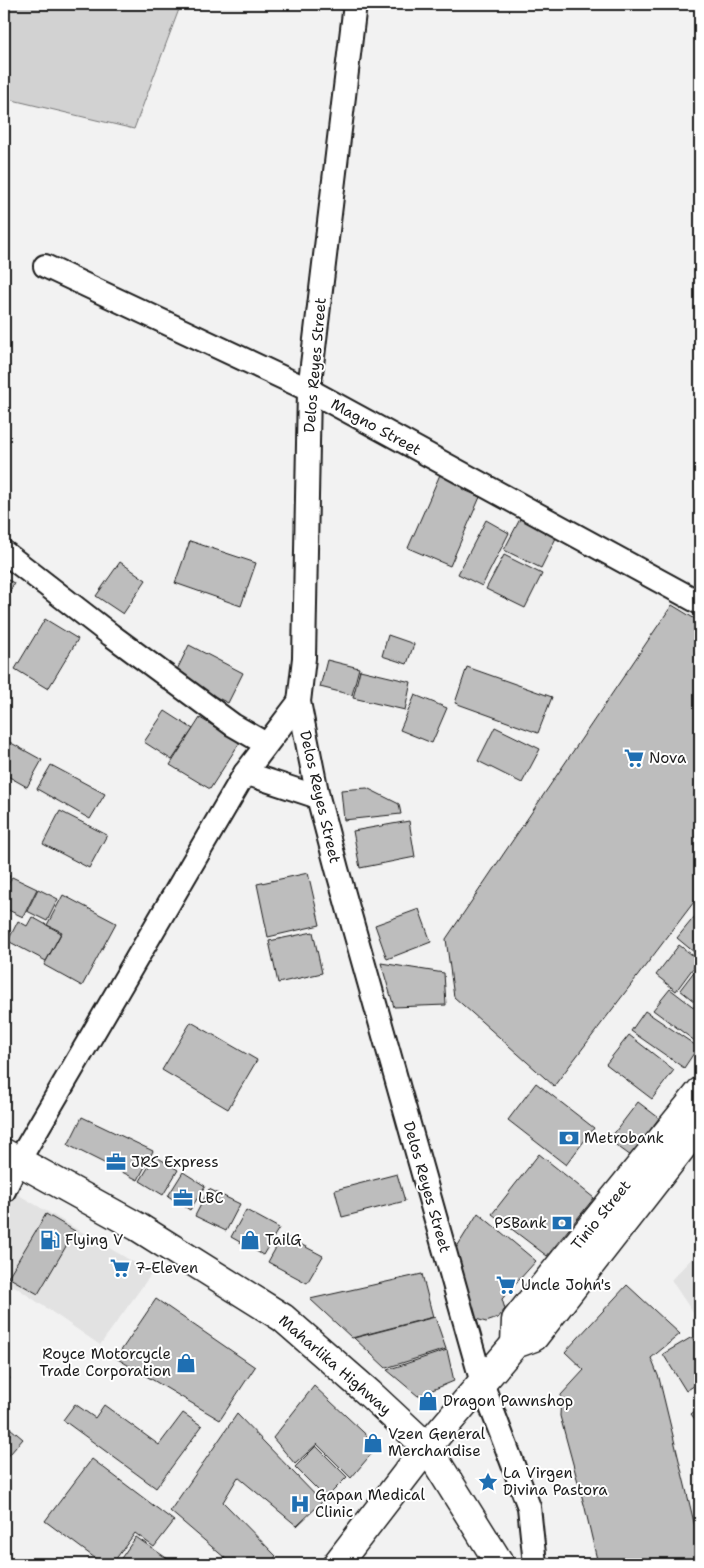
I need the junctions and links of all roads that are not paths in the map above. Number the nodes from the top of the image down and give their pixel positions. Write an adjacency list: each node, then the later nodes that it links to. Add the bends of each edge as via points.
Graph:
1 (355, 4): 3 (street, Delos Reyes Street)
2 (45, 266): 3 (street, Magno Street)
3 (309, 390): 5 (street, Magno Street); 6 (street, Delos Reyes Street, via 304,658)
4 (4, 552): 7 (street, via 126,647 233,725)
5 (700, 603)
6 (299, 702): 7 (street); 9 (street, Delos Reyes Street)
7 (266, 744): 8 (street)
8 (245, 773): 9 (street); 12 (street)
9 (318, 797): 15 (street, Delos Reyes Street)
10 (700, 1092): 14 (main road, Tinio Street, via 516,1320)
11 (700, 1124): 14 (main road, Tinio Street, via 534,1337)
12 (11, 1158): 13 (street); 16 (main road, Maharlika Highway, via 138,1227 283,1318)
13 (4, 1191)
14 (515, 1344): 15 (main road, Tinio Street)
15 (482, 1383): 16 (main road, Tinio Street); 19 (street, Delos Reyes Street, via 529,1507)
16 (428, 1447): 17 (main road, Tinio Street); 18 (main road, Maharlika Highway)
17 (337, 1564)
18 (500, 1564)
19 (535, 1564)

